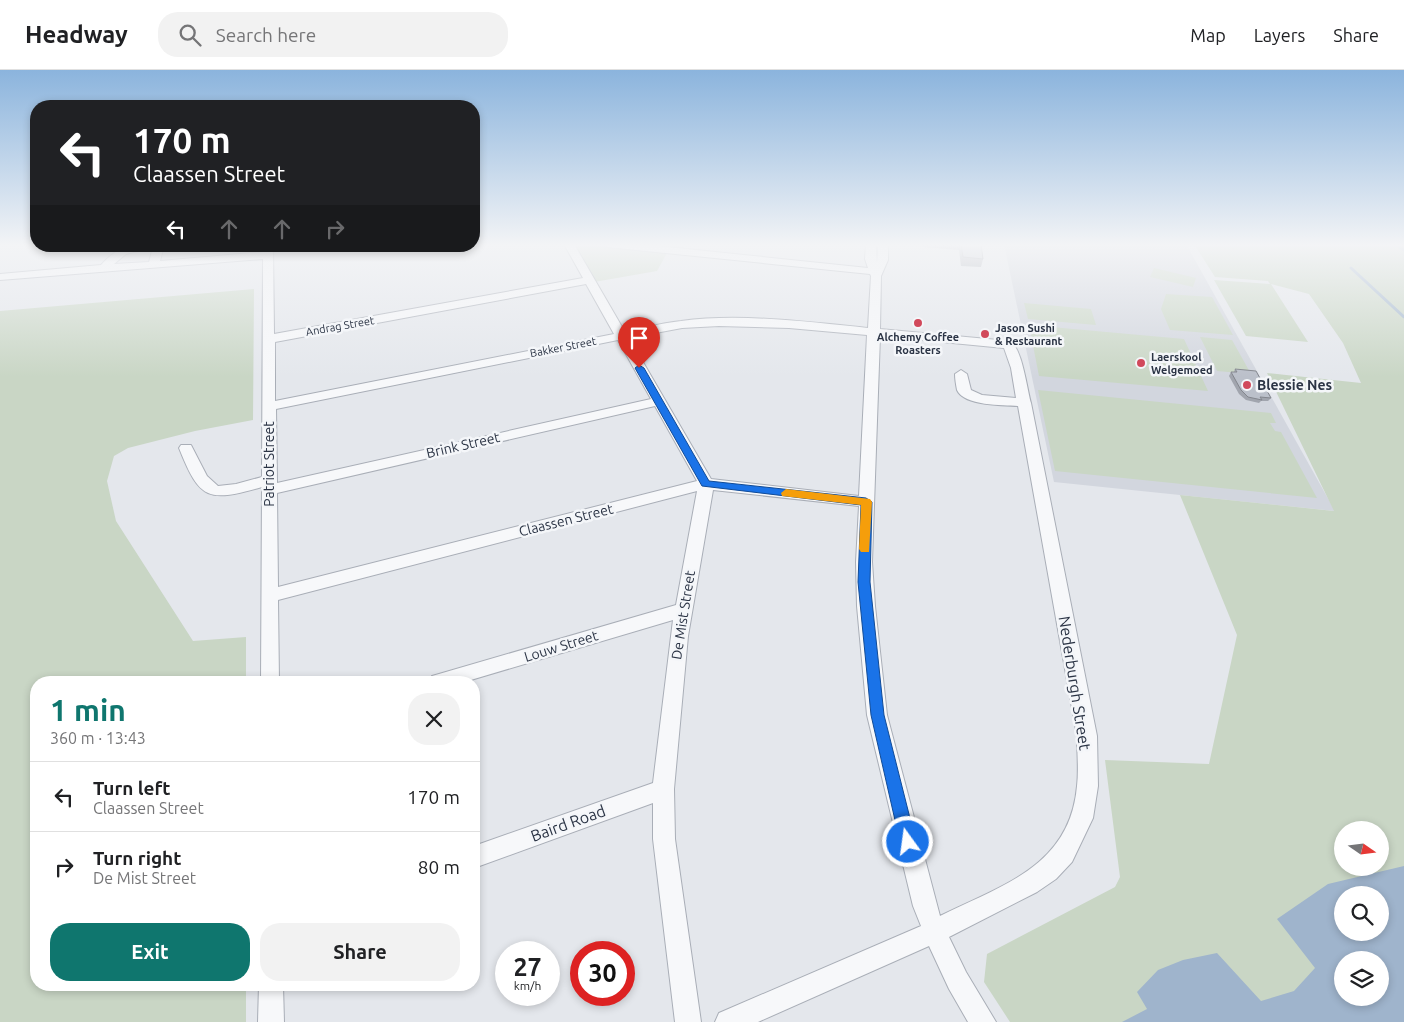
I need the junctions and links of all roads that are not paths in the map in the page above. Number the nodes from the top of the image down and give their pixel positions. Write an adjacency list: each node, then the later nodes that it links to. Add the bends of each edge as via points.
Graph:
1 (268, 288): 7 (street, Patriot Street)
2 (543, 288): 7 (street, Andrag Street)
3 (594, 288): 6 (street)
4 (875, 288): 5 (street)
5 (874, 332): 6 (street, Bakker Street, via 790,324 719,322 682,324); 8 (street, Bakker Street); 16 (street)
6 (621, 335): 10 (street); 12 (street, Bakker Street)
7 (269, 339): 12 (street, Patriot Street)
8 (1009, 345): 11 (street, Nederburgh Street)
9 (961, 374): 11 (street, via 964,390 978,399)
10 (658, 401): 14 (street); 15 (street, Brink Street)
11 (1024, 403): 23 (street, Nederburgh Street, via 1086,736 1088,786 1082,818 1064,854 1048,871)
12 (269, 406): 15 (street, Patriot Street)
13 (186, 448): 15 (street, Brink Street, via 204,486 210,490 226,492)
14 (706, 484): 16 (street, Claassen Street); 17 (street, Claassen Street); 18 (street, De Mist Street)
15 (268, 485): 17 (street, Patriot Street)
16 (866, 502): 23 (street, via 864,582 877,715)
17 (269, 596): 19 (street, Patriot Street)
18 (683, 610): 20 (street, Louw Street); 21 (street, De Mist Street)
19 (270, 676)
20 (459, 676)
21 (663, 789): 22 (street, Baird Road); 26 (street, De Mist Street, via 664,839)
22 (480, 855)
23 (934, 932): 27 (street, Nederburgh Street); 28 (street)
24 (271, 991): 25 (street)
25 (271, 1022)
26 (688, 1022)
27 (728, 1022)
28 (983, 1022)

